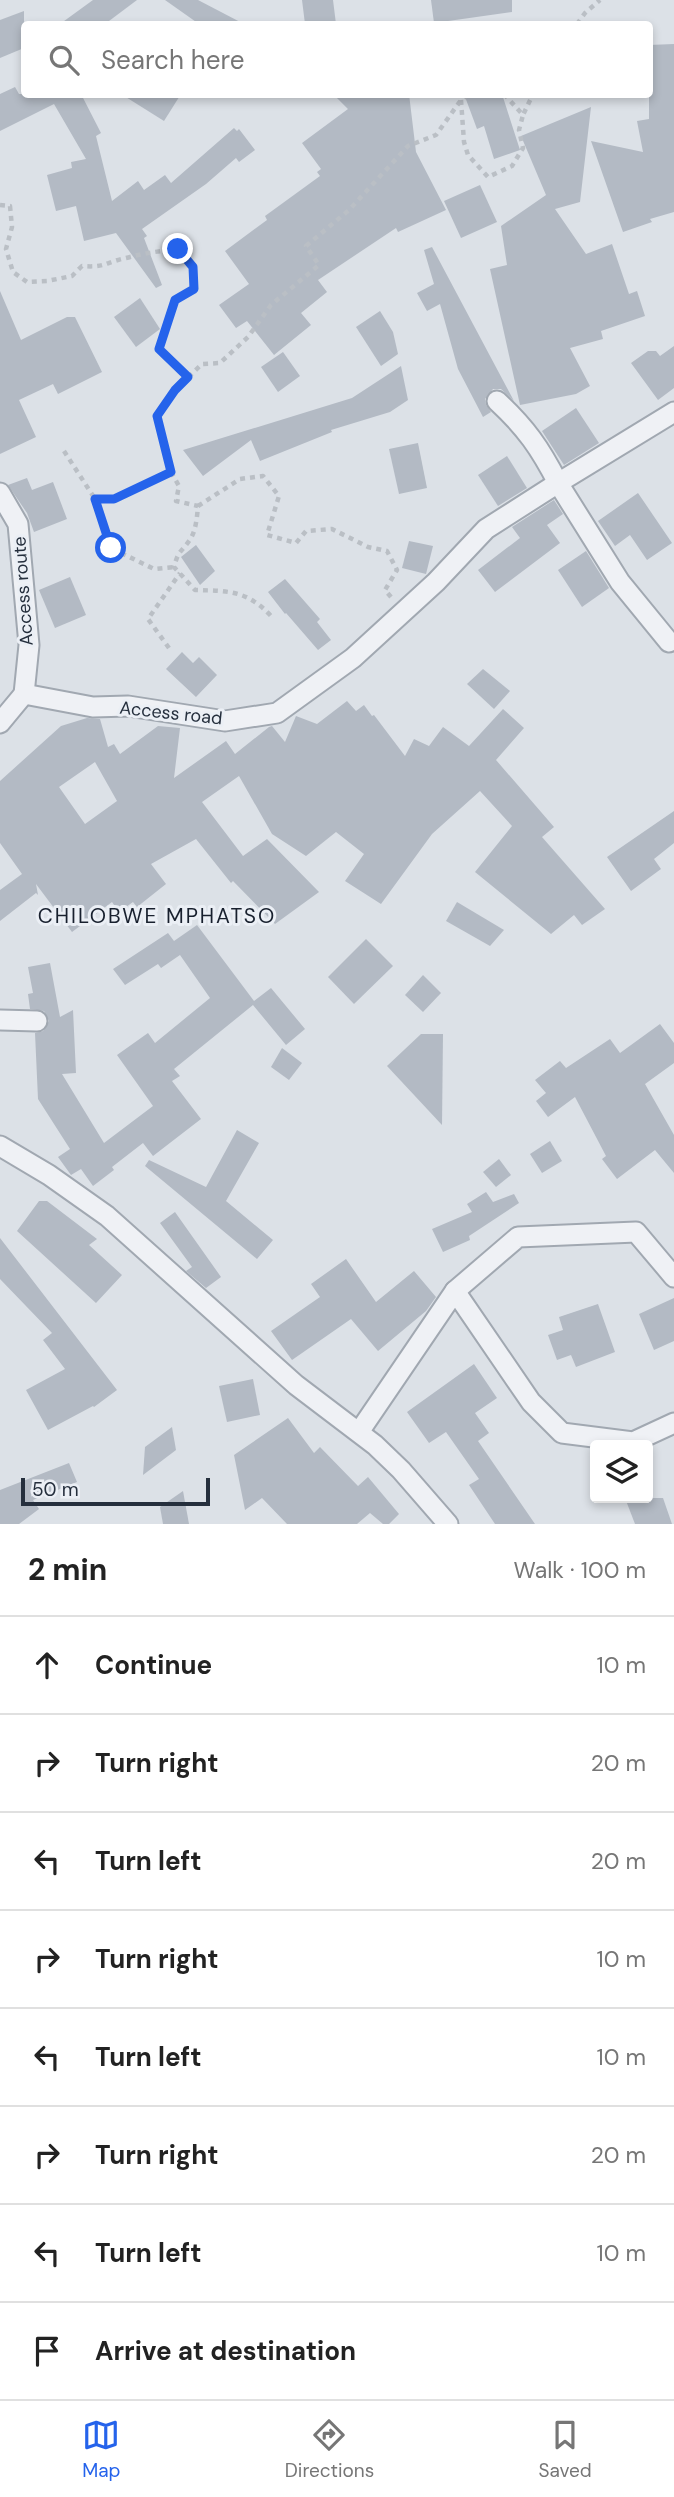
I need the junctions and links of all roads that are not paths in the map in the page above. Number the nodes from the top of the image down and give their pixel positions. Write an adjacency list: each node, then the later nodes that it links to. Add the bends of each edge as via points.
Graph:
1 (497, 401): 3 (street, via 539,446)
2 (674, 412): 3 (street, Access road)
3 (558, 483): 5 (street, via 620,582); 6 (street, Access road, via 486,529 353,658 277,713 225,720 128,706 93,707)
4 (0, 493): 6 (street, Access route, via 18,524 29,645)
5 (669, 642)
6 (24, 694): 7 (street)
7 (0, 723)
8 (0, 1020): 9 (street)
9 (37, 1021)
10 (0, 1146): 14 (street, via 107,1216 296,1385)
11 (674, 1278): 12 (street, via 636,1232 518,1237)
12 (455, 1291): 13 (street, via 531,1402 562,1433 633,1442); 14 (street)
13 (674, 1423)
14 (359, 1432): 15 (street, via 401,1469)
15 (448, 1524)

